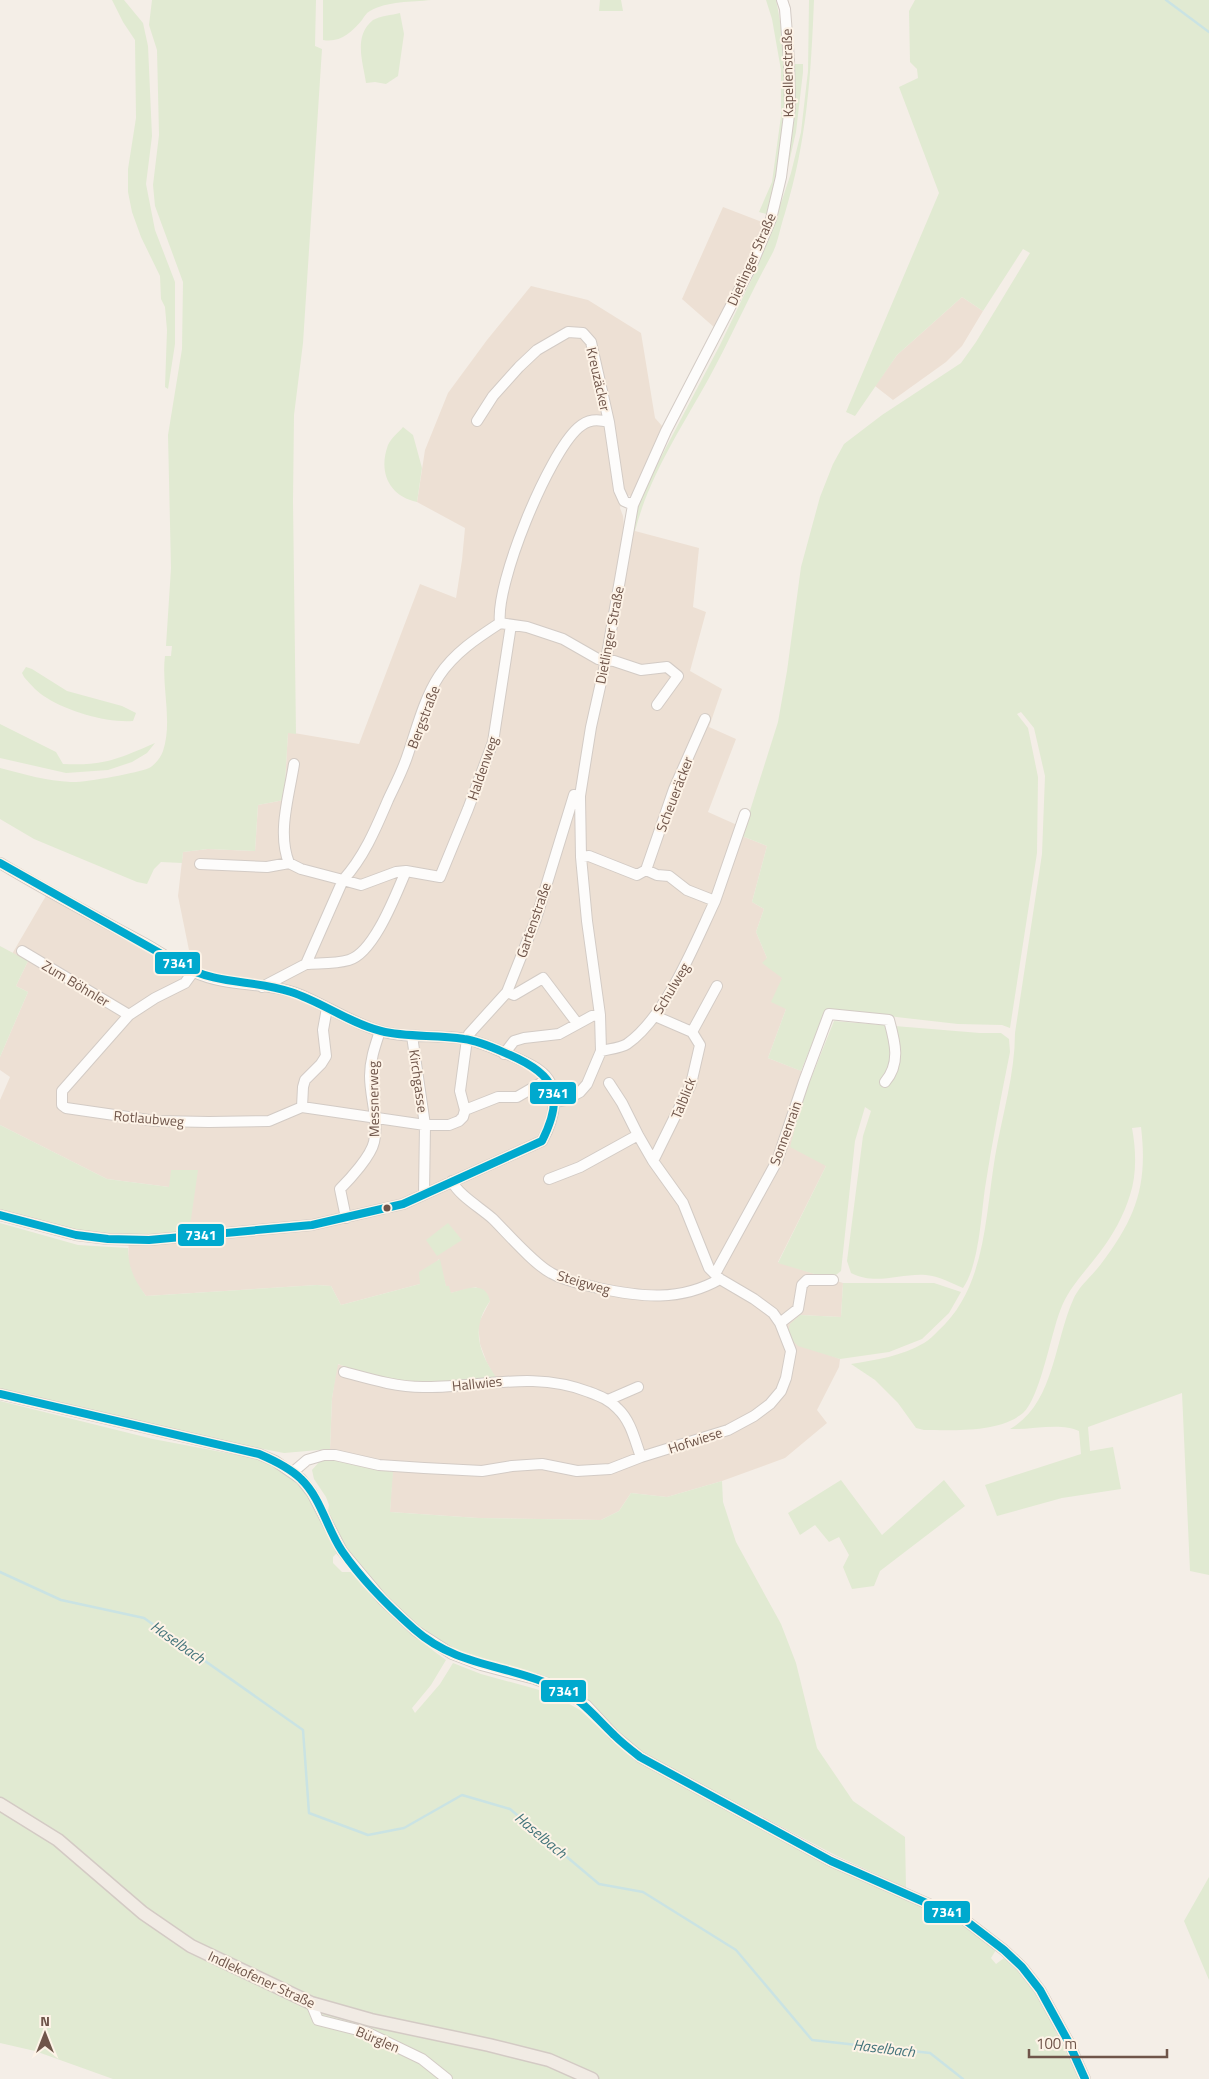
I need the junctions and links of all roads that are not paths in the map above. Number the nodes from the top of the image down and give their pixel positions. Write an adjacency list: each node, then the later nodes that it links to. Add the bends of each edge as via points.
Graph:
1 (782, 0): 2 (street, Kapellenstraße, via 789,60 790,107)
2 (781, 177): 5 (street, Dietlinger Straße, via 771,219 750,267 666,431)
3 (477, 421): 4 (street, Kreuzäcker, via 492,396 518,367 537,350 568,332 583,333 591,342)
4 (609, 422): 5 (street, Kreuzäcker, via 618,490 624,501); 6 (street, via 596,419 586,422 560,449 520,536 498,612)
5 (634, 505): 8 (street, Dietlinger Straße)
6 (500, 623): 7 (street); 20 (street, Bergstraße, via 473,641 439,675 378,824 356,866)
7 (512, 625): 8 (street, via 562,639 598,659); 19 (street, Haldenweg, via 493,742 440,877)
8 (606, 660): 9 (street, via 641,670 667,667 678,676); 12 (street, Dietlinger Straße, via 590,728)
9 (657, 705)
10 (705, 719): 18 (street, Scheueräcker, via 674,789)
11 (294, 764): 16 (street, via 284,832 284,852)
12 (580, 796): 14 (street, Dietlinger Straße); 27 (street, Gartenstraße, via 574,795 536,919)
13 (745, 814): 21 (street, Schulweg)
14 (581, 857): 18 (street, via 589,856 637,875); 30 (street, Dietlinger Straße)
15 (0, 863): 24 (street)
16 (289, 863): 17 (street, via 267,867); 20 (street)
17 (200, 864)
18 (646, 870): 21 (street, via 669,876 687,890)
19 (406, 871): 20 (street, via 361,885); 23 (street, via 386,918 357,956 349,960)
20 (343, 880): 23 (street, Bergstraße)
21 (715, 901): 31 (street, Schulweg, via 687,961)
22 (22, 951): 29 (street, Zum Böhnler)
23 (306, 964): 26 (street)
24 (193, 972): 26 (street, via 229,983); 29 (street, Rotlaubweg, via 185,983)
25 (717, 986): 34 (street)
26 (262, 987): 28 (street, via 300,995)
27 (507, 992): 32 (street, via 514,995 542,978); 36 (street, Gartenstraße)
28 (326, 1008): 33 (street); 43 (street, via 323,1030 326,1056 306,1080)
29 (129, 1015): 43 (street, Rotlaubweg, via 62,1091 62,1105 66,1108 156,1121 209,1122 269,1121)
30 (600, 1015): 32 (street); 37 (street, Dietlinger Straße)
31 (655, 1016): 34 (street); 37 (street, Schulweg, via 626,1045)
32 (577, 1023): 38 (street, via 559,1034 514,1041)
33 (380, 1031): 35 (street); 45 (street, Messnerweg, via 372,1053 370,1078)
34 (692, 1032): 48 (street, Talblick, via 700,1044 691,1084)
35 (412, 1036): 36 (street); 46 (street, Kirchgasse)
36 (467, 1039): 38 (street); 44 (street, via 460,1091)
37 (601, 1051): 42 (street, Dietlinger Straße, via 587,1084 580,1092)
38 (504, 1054): 39 (street, via 540,1070)
39 (548, 1079): 42 (street); 44 (street, via 517,1096 498,1097)
40 (885, 1082): 54 (street, Sonnenrain, via 892,1074 897,1056 889,1020 829,1014 777,1161)
41 (609, 1083): 47 (street, Hofwiese)
42 (555, 1102): 50 (street, via 549,1129 542,1142)
43 (302, 1107): 45 (street)
44 (465, 1110): 46 (street, via 459,1121)
45 (375, 1117): 46 (street); 53 (street, Messnerweg, via 374,1143 340,1189)
46 (425, 1126): 51 (street, Kirchgasse)
47 (638, 1135): 48 (street, Hofwiese); 49 (street, via 580,1167)
48 (653, 1161): 54 (street, Hofwiese, via 683,1203 709,1268)
49 (549, 1178)
50 (452, 1181): 51 (street); 54 (street, Steigweg, via 455,1189 551,1273 580,1284 646,1297 673,1296 710,1285)
51 (424, 1194): 53 (street, via 385,1209)
52 (0, 1215): 53 (street, via 76,1235 149,1240 312,1225)
53 (346, 1218)
54 (717, 1277): 56 (street, Hofwiese, via 754,1299 773,1313)
55 (832, 1280): 56 (street, via 807,1280 802,1285 798,1309)
56 (780, 1323): 61 (street, Hofwiese, via 791,1351 781,1392 770,1404 728,1430)
57 (344, 1372): 60 (street, Hallwies, via 384,1383 422,1388 540,1380 570,1385)
58 (638, 1387): 60 (street)
59 (0, 1394): 62 (street, via 259,1454)
60 (608, 1400): 61 (street, Hallwies, via 620,1410)
61 (641, 1457): 62 (street, Hofwiese, via 610,1469 577,1471 542,1464 482,1471 379,1465 324,1455 306,1460)
62 (293, 1472): 67 (street, via 312,1493 342,1551 383,1600 416,1631 452,1654 557,1687 586,1705 614,1736 640,1757 831,1861 964,1920 1004,1950 1040,1990)
63 (0, 1804): 64 (main road, Indlekofener Straße, via 58,1840 143,1913 191,1946)
64 (311, 2003): 65 (street, Bürglen, via 318,2020 366,2032 422,2059); 66 (main road, Indlekofener Straße, via 371,2020 549,2060)
65 (447, 2079)
66 (592, 2079)
67 (1085, 2079)

